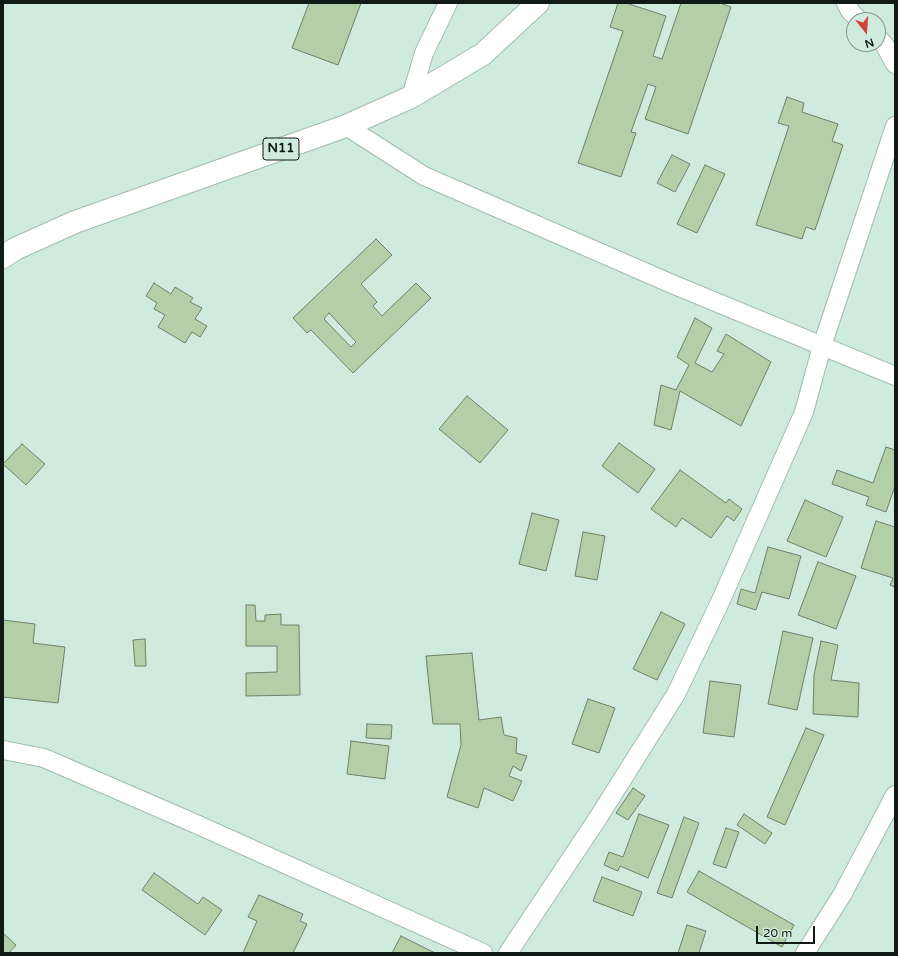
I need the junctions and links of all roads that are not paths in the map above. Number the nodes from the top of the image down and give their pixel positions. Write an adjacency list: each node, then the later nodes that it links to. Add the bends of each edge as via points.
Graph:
1 (448, 3): 7 (street, via 424,53)
2 (538, 3): 7 (highway, N11, via 483,54)
3 (846, 3): 4 (street)
4 (851, 12)
5 (886, 48): 6 (street)
6 (895, 64)
7 (411, 97): 8 (highway, N11)
8 (346, 126): 10 (highway, N11, via 75,222); 11 (street, via 424,176)
9 (895, 126): 11 (street)
10 (3, 257)
11 (822, 346): 12 (street); 16 (street, via 804,412 721,600 676,694 598,818)
12 (895, 376)
13 (3, 750): 15 (street, via 44,758)
14 (895, 795): 17 (street, via 842,895)
15 (483, 953)
16 (508, 953)
17 (805, 953)

